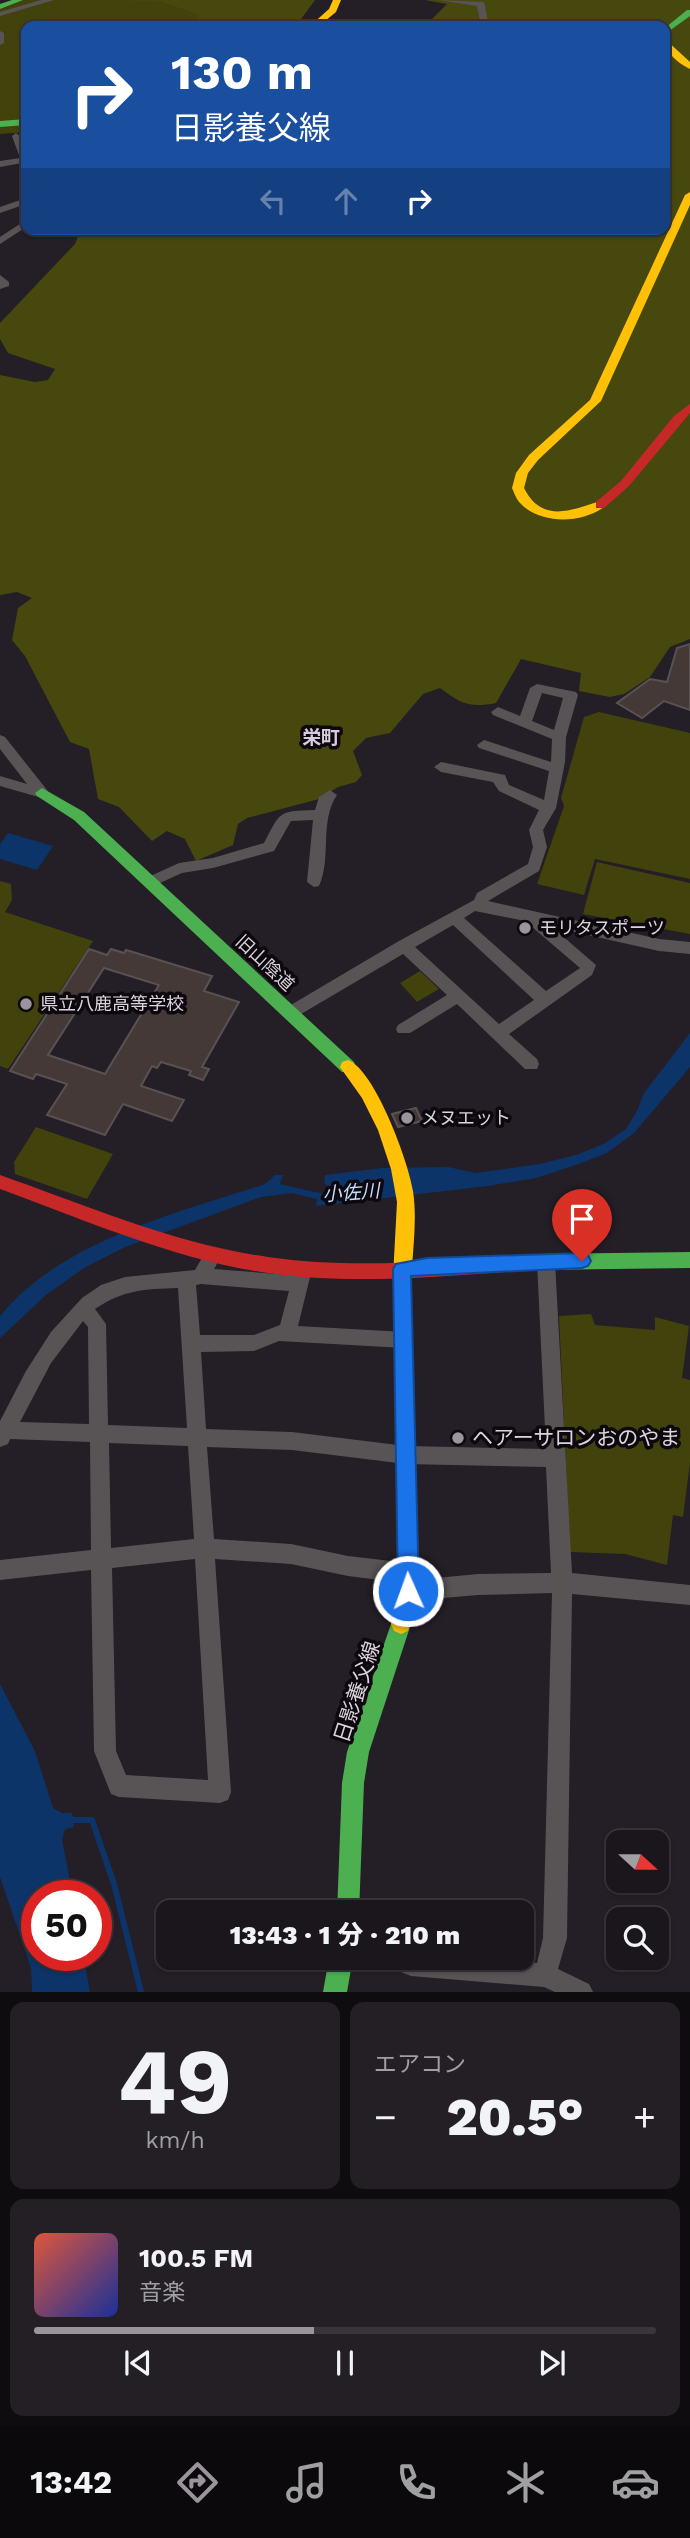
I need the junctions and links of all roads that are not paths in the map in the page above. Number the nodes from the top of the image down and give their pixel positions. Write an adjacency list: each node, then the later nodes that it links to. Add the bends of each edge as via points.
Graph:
1 (17, 0): 5 (street)
2 (50, 0): 7 (street)
3 (337, 0): 8 (street)
4 (442, 0): 9 (street, via 481,4)
5 (0, 7)
6 (690, 12): 10 (street)
7 (0, 14)
8 (320, 21)
9 (484, 21)
10 (670, 28)
11 (0, 33): 12 (street)
12 (1, 43)
13 (670, 48): 14 (street)
14 (690, 66)
15 (21, 122): 16 (street)
16 (0, 124)
17 (21, 162): 18 (street)
18 (0, 164)
19 (690, 195): 28 (street, via 595,401 527,466 516,483 516,492 537,511 565,516 591,512 612,498)
20 (21, 203): 21 (street)
21 (0, 209)
22 (21, 213): 23 (street)
23 (0, 220)
24 (21, 226): 25 (street)
25 (0, 241)
26 (0, 278): 27 (street, via 5,284)
27 (0, 286)
28 (690, 407)
29 (498, 712): 30 (street)
30 (525, 720): 31 (street); 31 (street, via 537,688 570,695)
31 (559, 737): 35 (street)
32 (0, 740): 37 (street, 旧山陰道)
33 (484, 745): 35 (street)
34 (441, 766): 39 (street, via 500,778 504,788)
35 (557, 769): 39 (street)
36 (0, 781): 37 (street)
37 (42, 793): 41 (street, 旧山陰道, via 79,816)
38 (330, 796): 40 (street)
39 (549, 808): 43 (street, via 536,830 540,847 534,867 482,897)
40 (321, 815): 41 (street, via 288,816 269,847 179,868); 42 (street)
41 (151, 882): 50 (street, 旧山陰道)
42 (314, 882)
43 (480, 905): 44 (street); 45 (street)
44 (454, 917): 46 (street); 49 (street)
45 (529, 917): 47 (street); 49 (street, via 588,965 587,971)
46 (404, 946): 48 (street); 50 (street)
47 (690, 948)
48 (457, 996): 51 (street); 52 (street)
49 (545, 1000): 52 (street)
50 (290, 1013): 58 (street, 旧山陰道, via 361,1080 394,1152 406,1201)
51 (404, 1029)
52 (497, 1034): 53 (street)
53 (531, 1064)
54 (0, 1182): 55 (street)
55 (208, 1253): 59 (street); 60 (street)
56 (690, 1259): 57 (street)
57 (546, 1262): 58 (street); 69 (street)
58 (402, 1269): 59 (street); 63 (street, 日影養父線)
59 (302, 1273): 60 (street, via 291,1283); 62 (street)
60 (194, 1278): 61 (street, via 152,1280 108,1290); 64 (street)
61 (83, 1310): 65 (street, via 97,1324); 66 (street, via 58,1337)
62 (287, 1333): 63 (street); 64 (street, via 254,1343)
63 (404, 1340): 68 (street, 日影養父線)
64 (190, 1344): 67 (street)
65 (99, 1433): 66 (street); 67 (street); 71 (street)
66 (2, 1434)
67 (196, 1437): 68 (street, via 292,1441); 70 (street)
68 (406, 1455): 69 (street); 73 (street, 日影養父線)
69 (554, 1458): 74 (street)
70 (204, 1548): 71 (street); 71 (street, via 220,1792 119,1786 104,1751); 73 (street, via 291,1554)
71 (101, 1559): 72 (street)
72 (0, 1570)
73 (408, 1582): 74 (street); 76 (street, 日影養父線, via 400,1630 358,1752)
74 (562, 1583): 75 (street); 79 (street, via 555,1938)
75 (690, 1595)
76 (349, 1900)
77 (339, 1970): 80 (street)
78 (484, 1970): 79 (street)
79 (545, 1975): 81 (street)
80 (335, 1992)
81 (580, 1992)

